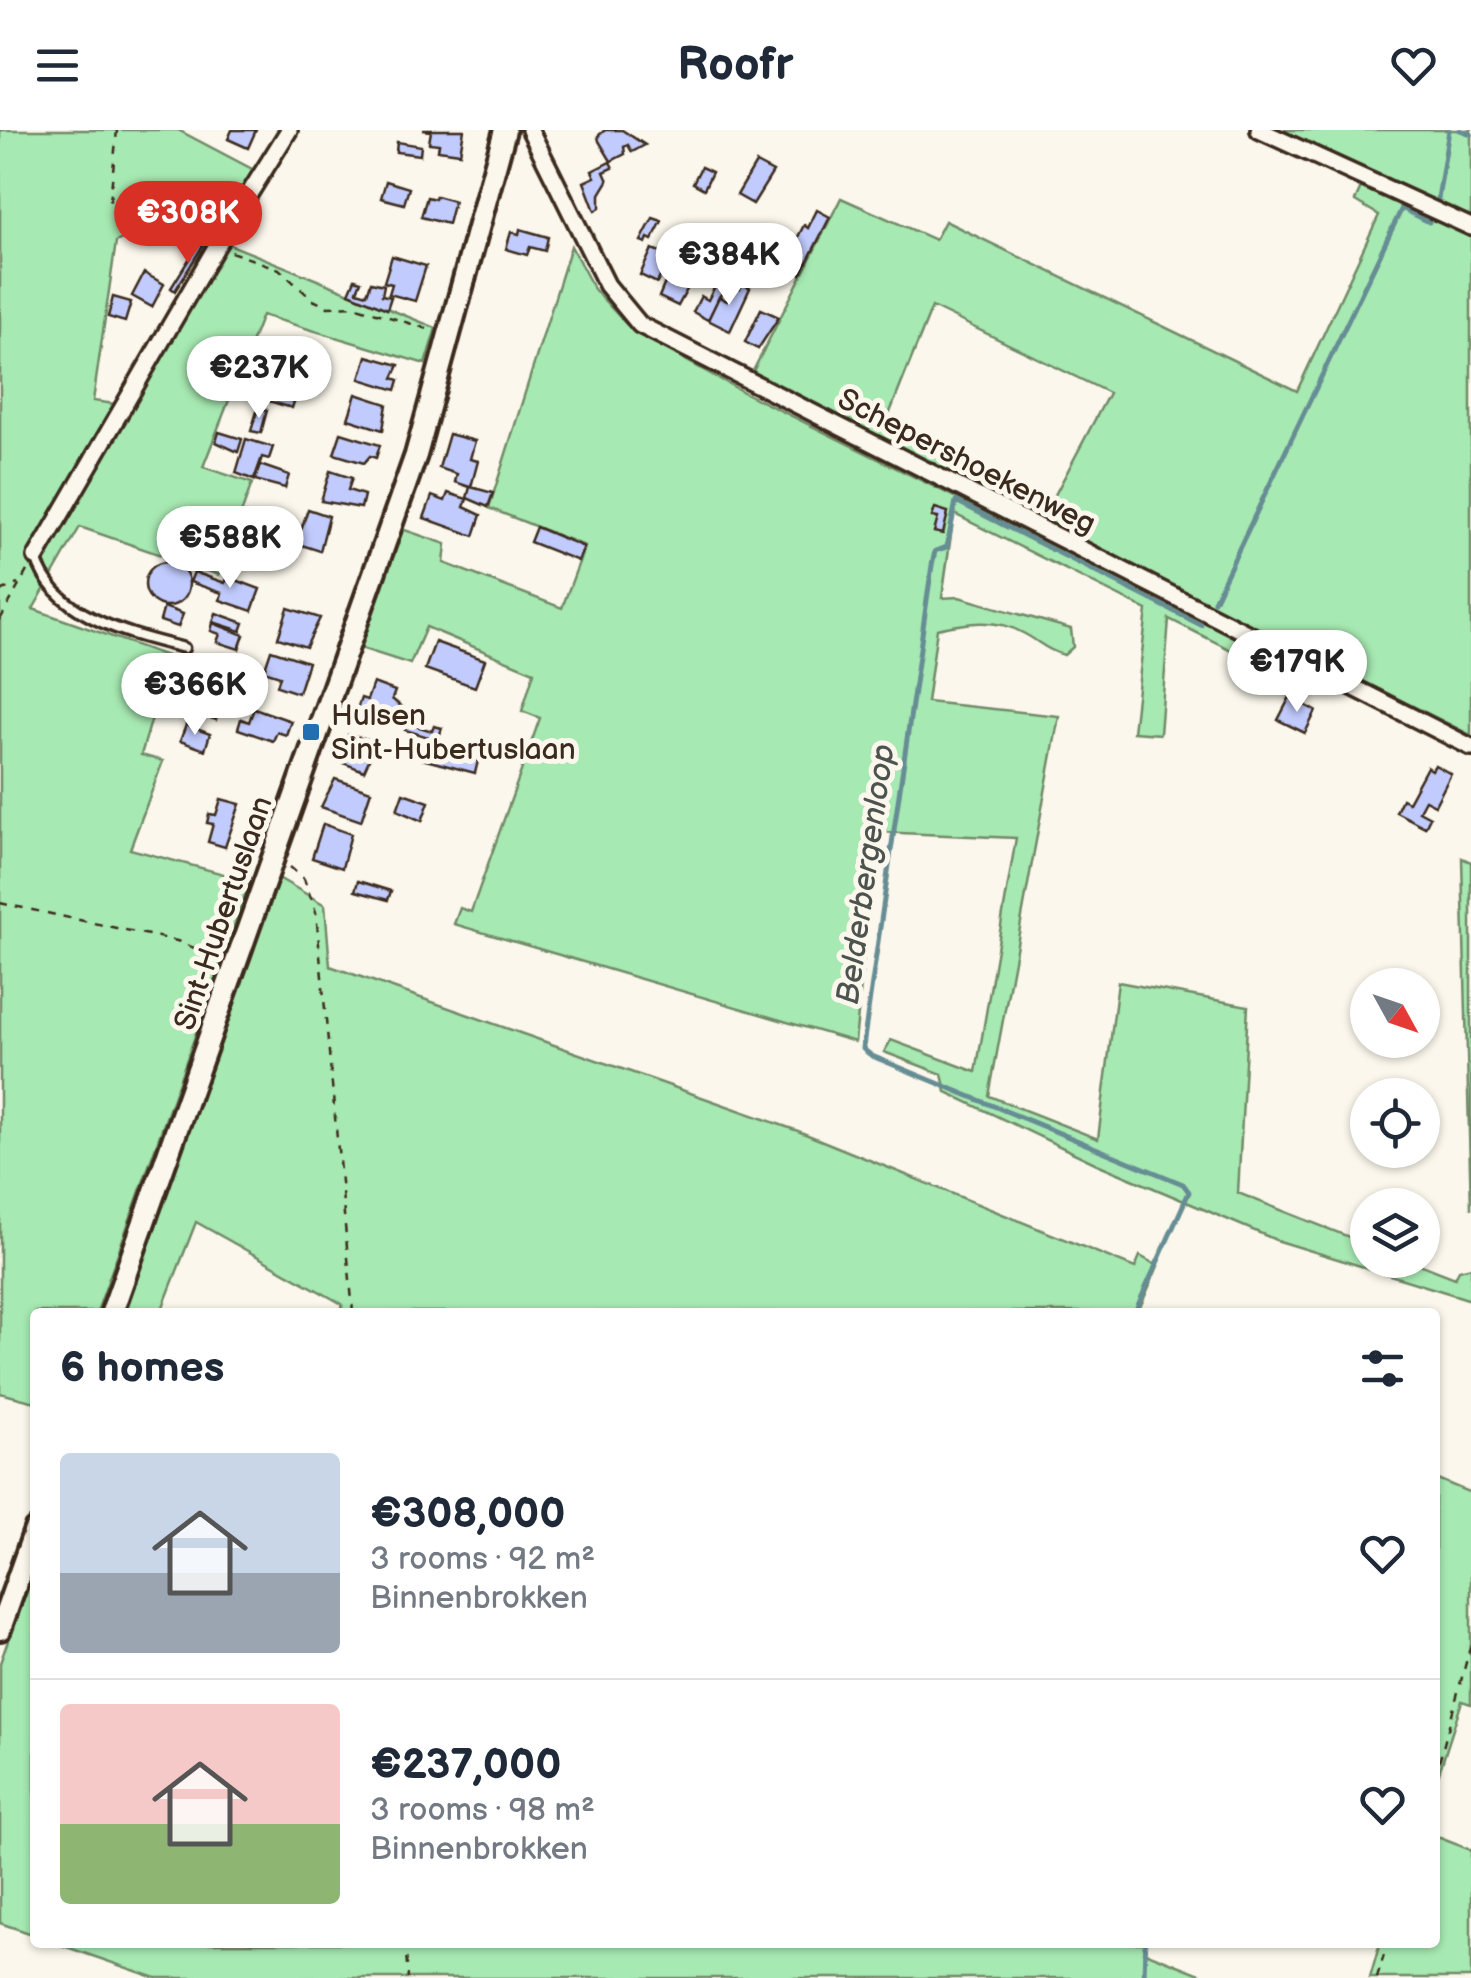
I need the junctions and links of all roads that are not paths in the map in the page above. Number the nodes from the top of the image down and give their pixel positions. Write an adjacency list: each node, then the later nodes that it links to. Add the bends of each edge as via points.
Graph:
1 (289, 130): 6 (street)
2 (505, 130): 9 (street, Sint-Hubertuslaan, via 416,455 282,862 236,965)
3 (530, 130): 8 (street, Schepershoekenweg, via 606,285 640,325)
4 (1259, 130): 5 (street)
5 (1471, 227)
6 (36, 558): 7 (lane, via 53,592 79,612)
7 (184, 648)
8 (1471, 747)
9 (113, 1308)
10 (30, 1544): 11 (street)
11 (0, 1629)

